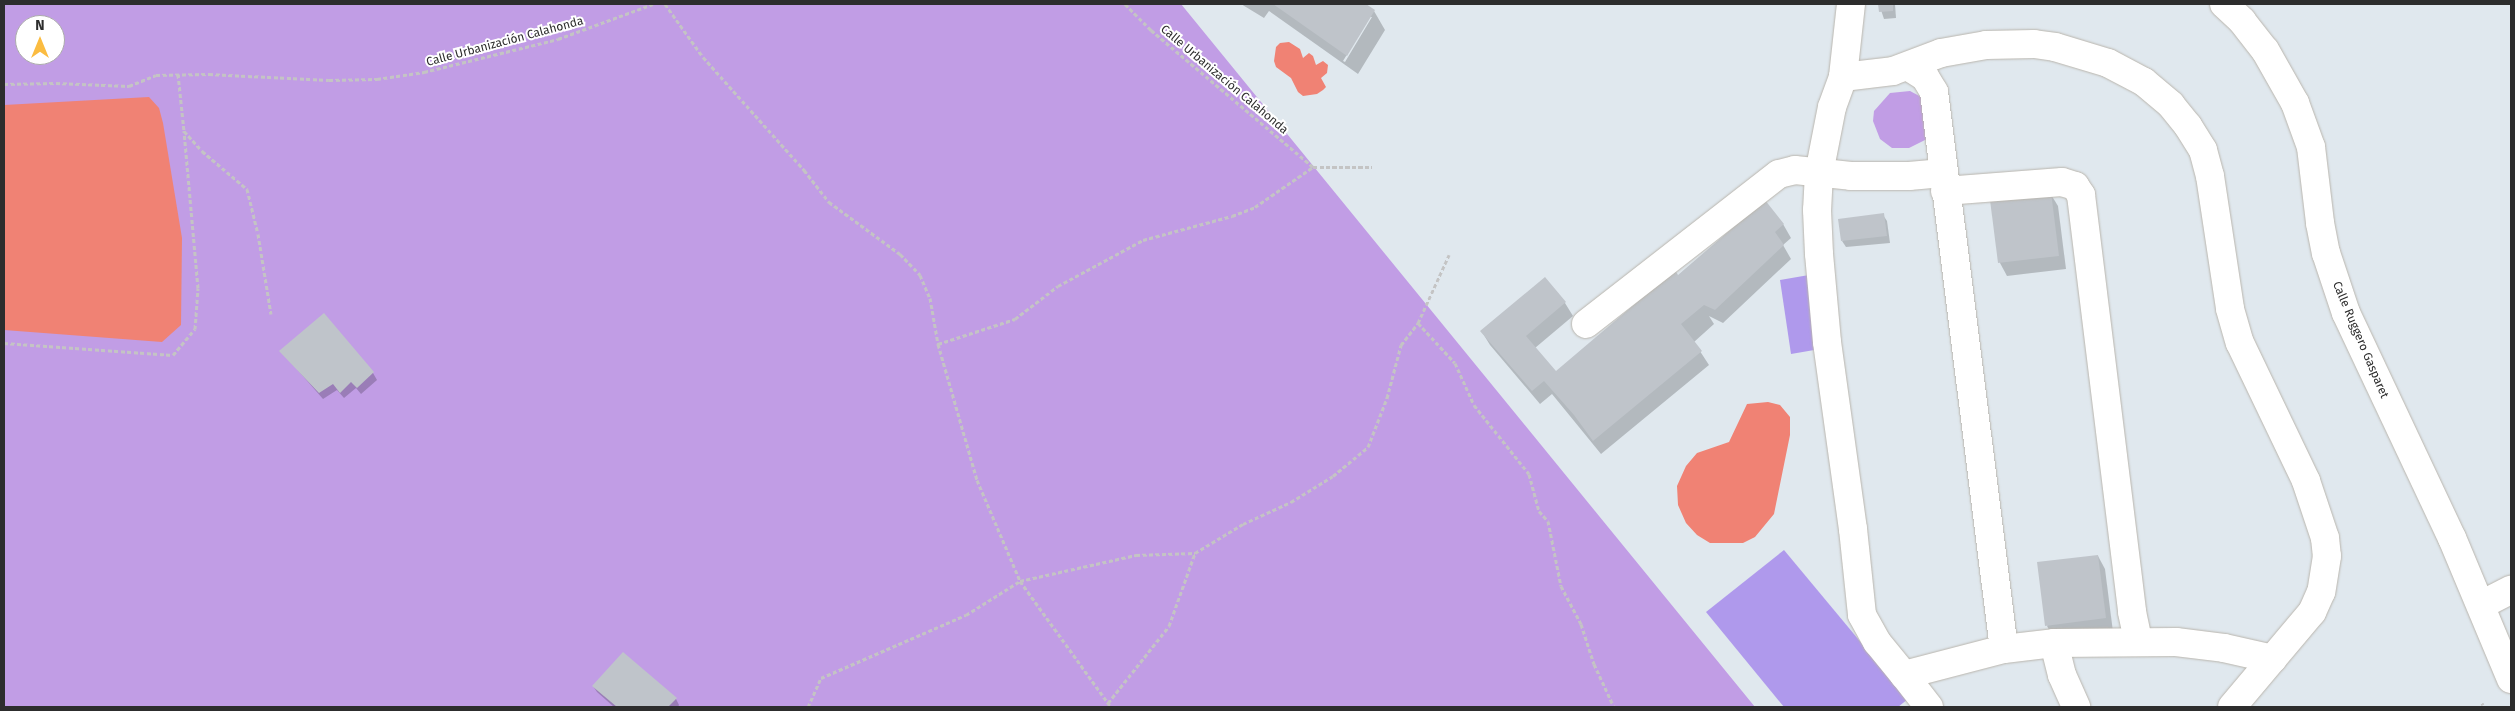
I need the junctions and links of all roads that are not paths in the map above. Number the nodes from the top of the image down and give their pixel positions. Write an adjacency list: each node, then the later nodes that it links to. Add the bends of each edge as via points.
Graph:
1 (1851, 4): 4 (street)
2 (2240, 9): 9 (street, Calle Ruggero Gasparet, via 2295,103 2304,125 2311,147 2326,252 2346,313)
3 (1909, 67): 4 (street, via 1893,72); 6 (street, via 1925,78 1934,92); 13 (street, via 1941,53 1986,45 2034,44 2080,53 2144,82 2171,105 2203,150 2210,176 2230,309 2240,343 2306,481 2325,538 2327,556 2321,592 2312,612)
4 (1842, 77): 5 (street)
5 (1818, 173): 6 (street, via 1909,176); 7 (street, via 1794,170 1779,174); 14 (street, via 1817,210 1827,342 1862,615 1877,642)
6 (1944, 182): 10 (street, via 2062,182 2075,186 2082,195); 12 (street)
7 (1586, 324)
8 (2511, 590): 9 (street)
9 (2481, 605): 15 (street, Calle Ruggero Gasparet)
10 (2138, 640): 11 (street); 13 (street, via 2214,647)
11 (2054, 643): 12 (street); 17 (street, via 2062,675)
12 (2004, 649): 14 (street)
13 (2273, 659): 18 (street)
14 (1904, 675): 16 (street)
15 (2511, 679)
16 (1929, 707)
17 (2076, 707)
18 (2232, 707)

